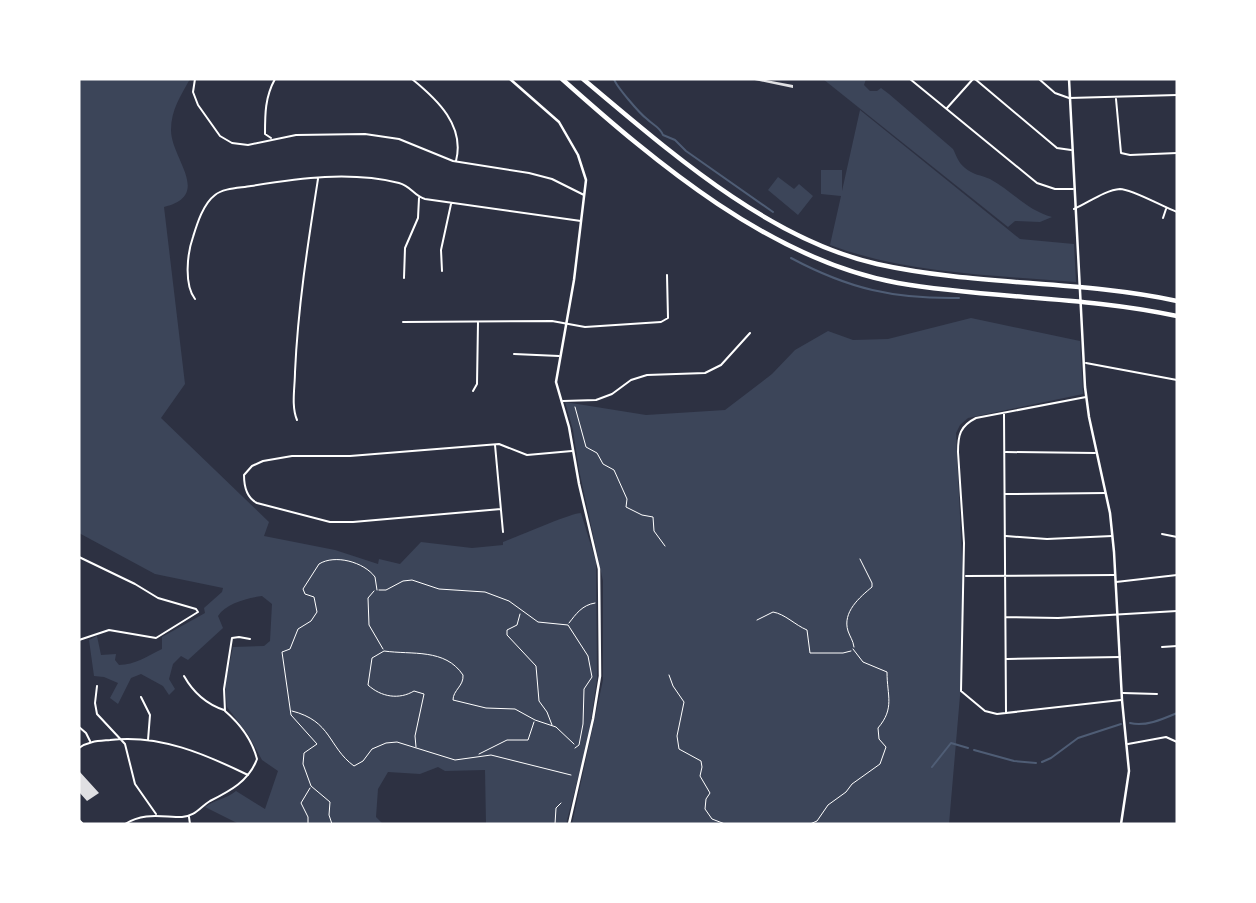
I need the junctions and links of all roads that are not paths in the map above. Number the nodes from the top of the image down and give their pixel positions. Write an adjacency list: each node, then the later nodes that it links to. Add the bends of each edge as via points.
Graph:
1 (195, 79): 17 (street, via 198,105 221,137 242,146)
2 (275, 79): 15 (street, via 267,100)
3 (412, 79): 20 (street, via 441,106 455,127)
4 (510, 79): 23 (street, via 559,122 578,155 586,180)
5 (562, 79): 36 (highway, via 719,204 775,239 834,266 924,287 1113,305)
6 (583, 79): 35 (highway, via 734,196 790,231 838,253 914,271)
7 (910, 79): 14 (street)
8 (974, 79): 14 (street); 18 (street, via 1057,148)
9 (1039, 79): 13 (street)
10 (1069, 79): 13 (street)
11 (1177, 95): 12 (street)
12 (1116, 97): 13 (street); 19 (street, via 1120,151 1126,155)
13 (1069, 98): 18 (street)
14 (946, 109): 22 (street, via 1037,183)
15 (265, 134): 16 (street); 17 (street)
16 (272, 140): 17 (street); 20 (street, via 365,134 399,139)
17 (261, 143)
18 (1071, 150): 22 (street)
19 (1177, 153)
20 (456, 161): 23 (street, via 552,179)
21 (319, 177): 24 (street, via 395,182 410,187); 34 (street, via 232,189 212,197 189,252); 49 (street, via 300,295)
22 (1073, 189): 27 (street)
23 (585, 195): 30 (street)
24 (419, 197): 25 (street); 33 (street, via 418,218 405,248)
25 (452, 203): 30 (street); 31 (street, via 441,250)
26 (1167, 208): 27 (street, via 1121,189); 28 (street); 29 (street)
27 (1074, 209): 43 (street)
28 (1177, 212)
29 (1163, 218)
30 (581, 221): 39 (street)
31 (442, 271)
32 (667, 275): 39 (street, via 664,321 584,327)
33 (404, 278)
34 (195, 299)
35 (1177, 301)
36 (1177, 316)
37 (478, 321): 38 (street); 39 (street); 45 (street)
38 (403, 322)
39 (567, 324): 42 (street)
40 (750, 333): 47 (street, via 728,359 710,370 647,375 596,400)
41 (514, 354): 42 (street)
42 (560, 356): 47 (street, via 556,382)
43 (1085, 362): 44 (street); 46 (street)
44 (1177, 380)
45 (473, 391)
46 (1087, 397): 48 (street); 53 (street)
47 (562, 401): 51 (street)
48 (1004, 413): 52 (street); 65 (street, via 976,418 961,429 958,452)
49 (297, 420)
50 (495, 444): 51 (street, via 527,455); 56 (street); 56 (street, via 282,457 252,466 244,475 244,485 252,501 330,522)
51 (573, 450): 97 (street, via 599,569 599,687)
52 (1005, 452): 53 (street); 55 (street)
53 (1096, 453): 54 (street)
54 (1105, 493): 55 (street); 60 (street)
55 (1005, 494): 59 (street)
56 (501, 509): 57 (street)
57 (503, 532)
58 (1162, 534): 61 (street)
59 (1005, 536): 60 (street); 66 (street)
60 (1112, 536): 63 (street)
61 (1177, 537)
62 (79, 557): 72 (street, via 158,598 198,612 156,638 109,630)
63 (1115, 575): 66 (street); 67 (street)
64 (1177, 575): 67 (street)
65 (965, 576): 66 (street); 84 (street, via 961,691 985,710)
66 (1005, 577): 70 (street)
67 (1116, 582): 69 (street)
68 (1177, 611): 69 (street)
69 (1118, 615): 70 (street); 75 (street)
70 (1005, 617): 76 (street)
71 (250, 639): 83 (street, via 232,639)
72 (79, 640)
73 (1177, 646): 74 (street)
74 (1162, 647)
75 (1120, 657): 76 (street); 79 (street)
76 (1006, 659): 84 (street)
77 (184, 676): 83 (street, via 205,701)
78 (97, 686): 86 (street, via 97,714)
79 (1122, 693): 80 (street); 82 (street)
80 (1157, 694)
81 (141, 697): 88 (street, via 150,715)
82 (1122, 700): 84 (street); 90 (street)
83 (225, 711): 92 (street, via 255,752 257,759)
84 (1006, 713)
85 (79, 727): 89 (street)
86 (121, 738): 88 (street); 89 (street); 93 (street, via 135,783)
87 (1176, 739): 90 (street)
88 (148, 741): 92 (street, via 188,749)
89 (90, 742): 91 (street)
90 (1127, 744): 98 (street, via 1128,783)
91 (79, 748)
92 (249, 775): 94 (street)
93 (157, 815): 94 (street); 95 (street)
94 (189, 816): 96 (street)
95 (125, 824)
96 (190, 824)
97 (569, 824)
98 (1121, 824)

